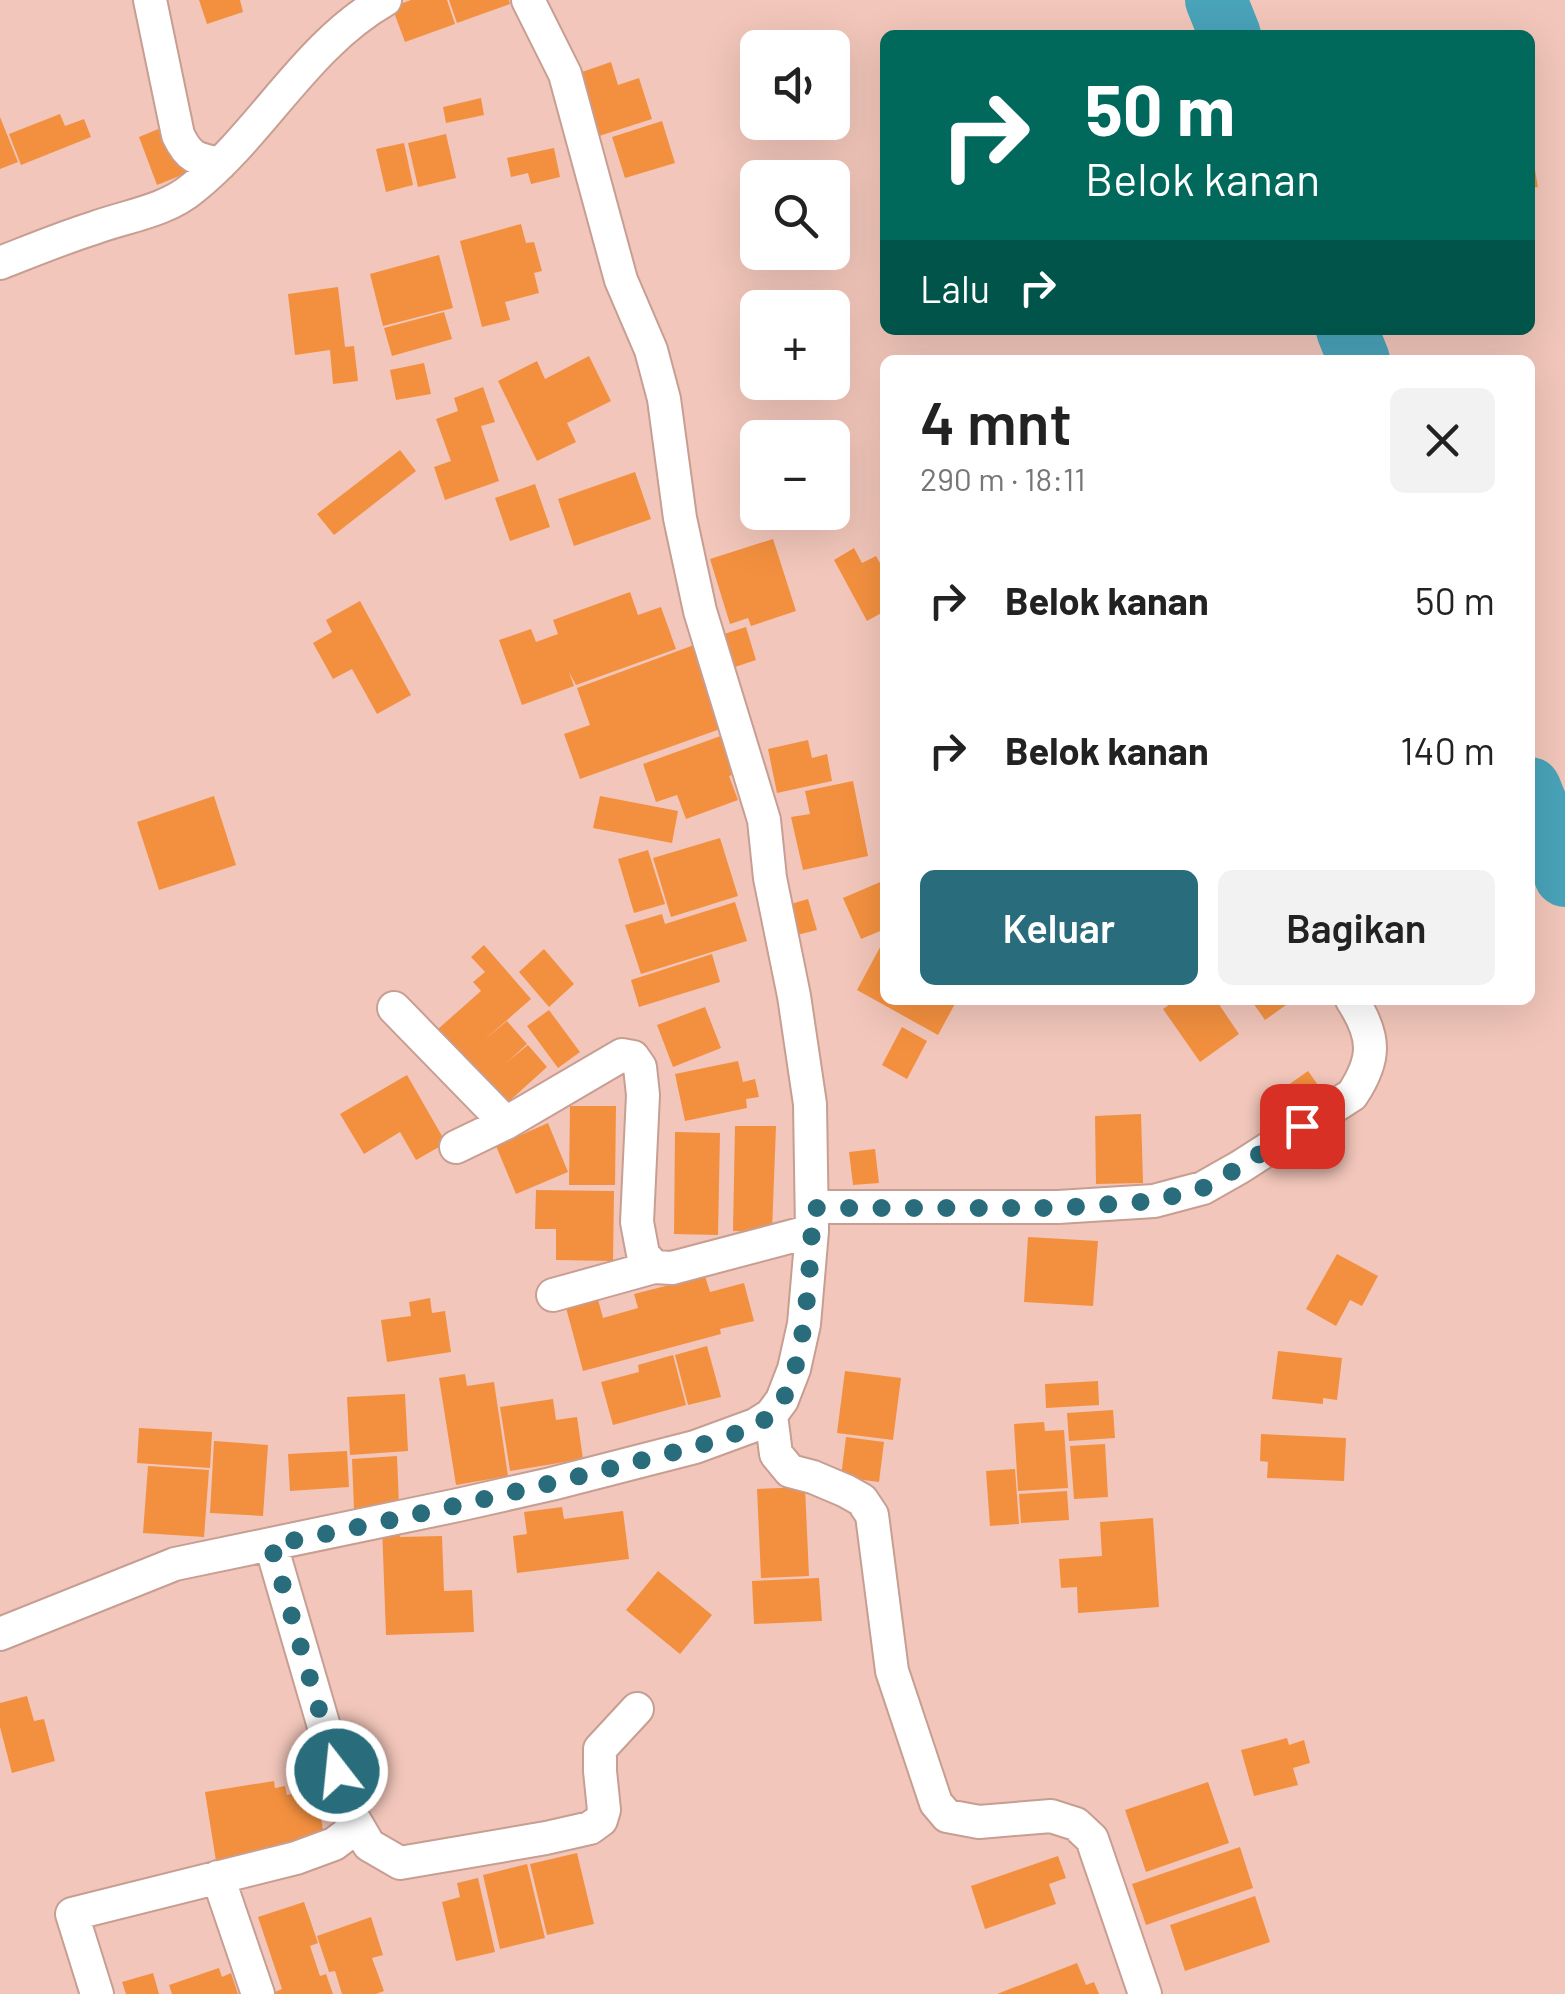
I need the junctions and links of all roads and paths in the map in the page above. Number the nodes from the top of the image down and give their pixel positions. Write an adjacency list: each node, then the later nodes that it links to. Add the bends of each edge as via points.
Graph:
1 (150, 0): 4 (street, via 184,149)
2 (385, 0): 4 (street, via 313,59)
3 (528, 0): 10 (street, via 565,74 622,280 651,350 700,610 764,820 810,1104)
4 (220, 164): 5 (street, via 179,199)
5 (0, 262)
6 (1355, 1005): 10 (street, via 1372,1044 1352,1095 1203,1188 1114,1205)
7 (394, 1008): 8 (street)
8 (506, 1123): 9 (street); 11 (street, via 610,1061 633,1057 643,1095 636,1222 643,1254)
9 (456, 1148)
10 (812, 1219): 11 (street, via 672,1268); 13 (street, via 804,1324 794,1369)
11 (654, 1268): 12 (street)
12 (553, 1295)
13 (772, 1415): 14 (street, via 696,1447); 21 (street, via 776,1454 790,1472 846,1490 872,1515 892,1672 936,1803 947,1816 961,1819 1051,1816 1084,1831 1103,1866)
14 (271, 1545): 15 (street, via 175,1564); 17 (street)
15 (0, 1634)
16 (637, 1709): 17 (street, via 600,1749 604,1810 590,1828 400,1863 369,1845)
17 (358, 1826): 18 (street, via 296,1858)
18 (218, 1877): 19 (street, via 72,1914); 20 (street)
19 (97, 1994)
20 (258, 1994)
21 (1145, 1994)

